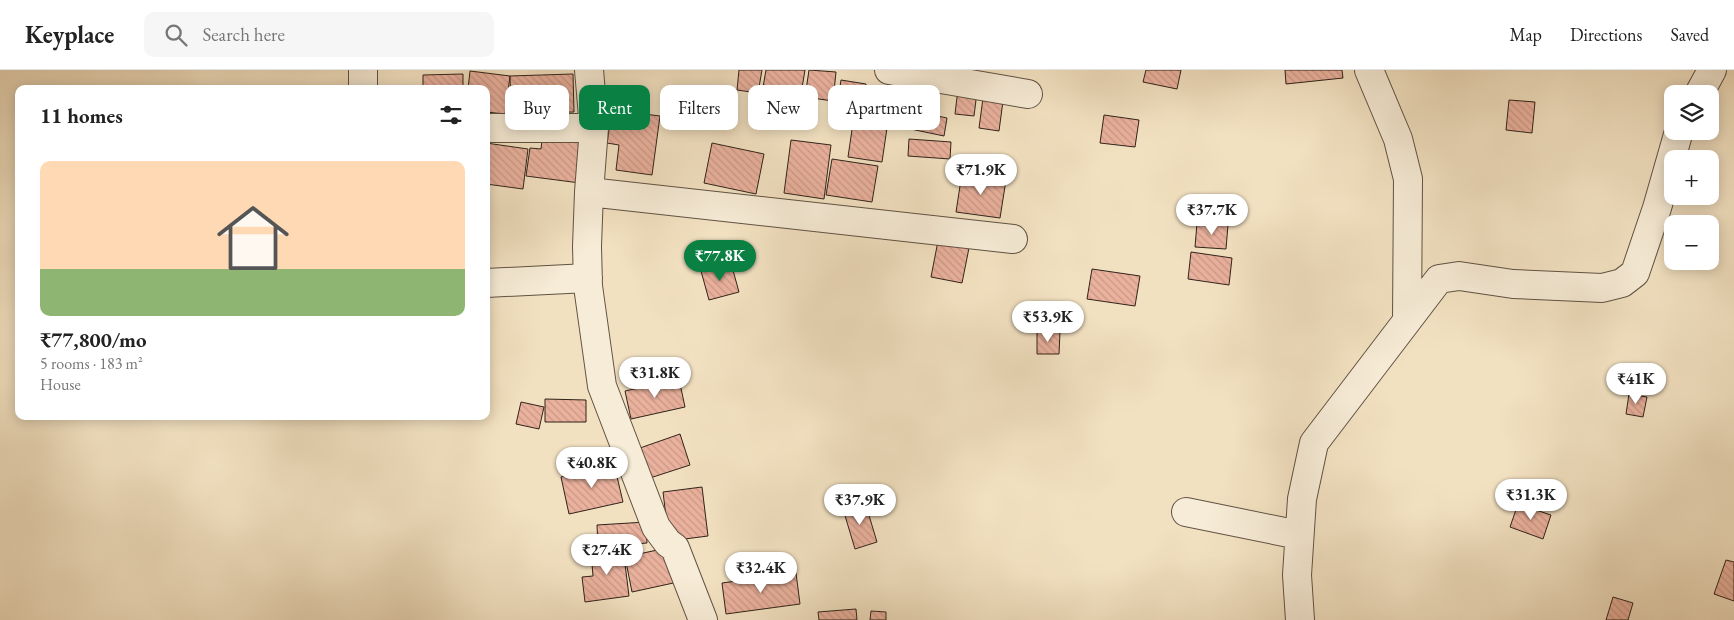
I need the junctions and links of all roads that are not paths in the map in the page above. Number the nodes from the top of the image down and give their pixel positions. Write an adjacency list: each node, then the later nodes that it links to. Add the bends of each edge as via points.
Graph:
1 (363, 70): 6 (street)
2 (589, 70): 7 (street)
3 (890, 70): 9 (street)
4 (1369, 70): 18 (street, via 1398,139 1408,179)
5 (1712, 70): 8 (street)
6 (363, 85)
7 (590, 85)
8 (1704, 85)
9 (1028, 94)
10 (490, 128): 11 (street)
11 (579, 128)
12 (594, 130): 14 (street)
13 (1676, 140): 18 (street, via 1635,273 1622,284 1602,288 1513,284 1459,276 1439,279)
14 (589, 192): 15 (street); 16 (street)
15 (1013, 239)
16 (588, 278): 17 (street); 21 (street, via 602,386 656,527 675,548)
17 (490, 283)
18 (1407, 320): 20 (street, via 1314,443 1302,499)
19 (1186, 512): 20 (street)
20 (1299, 535): 22 (street)
21 (703, 620)
22 (1300, 620)

